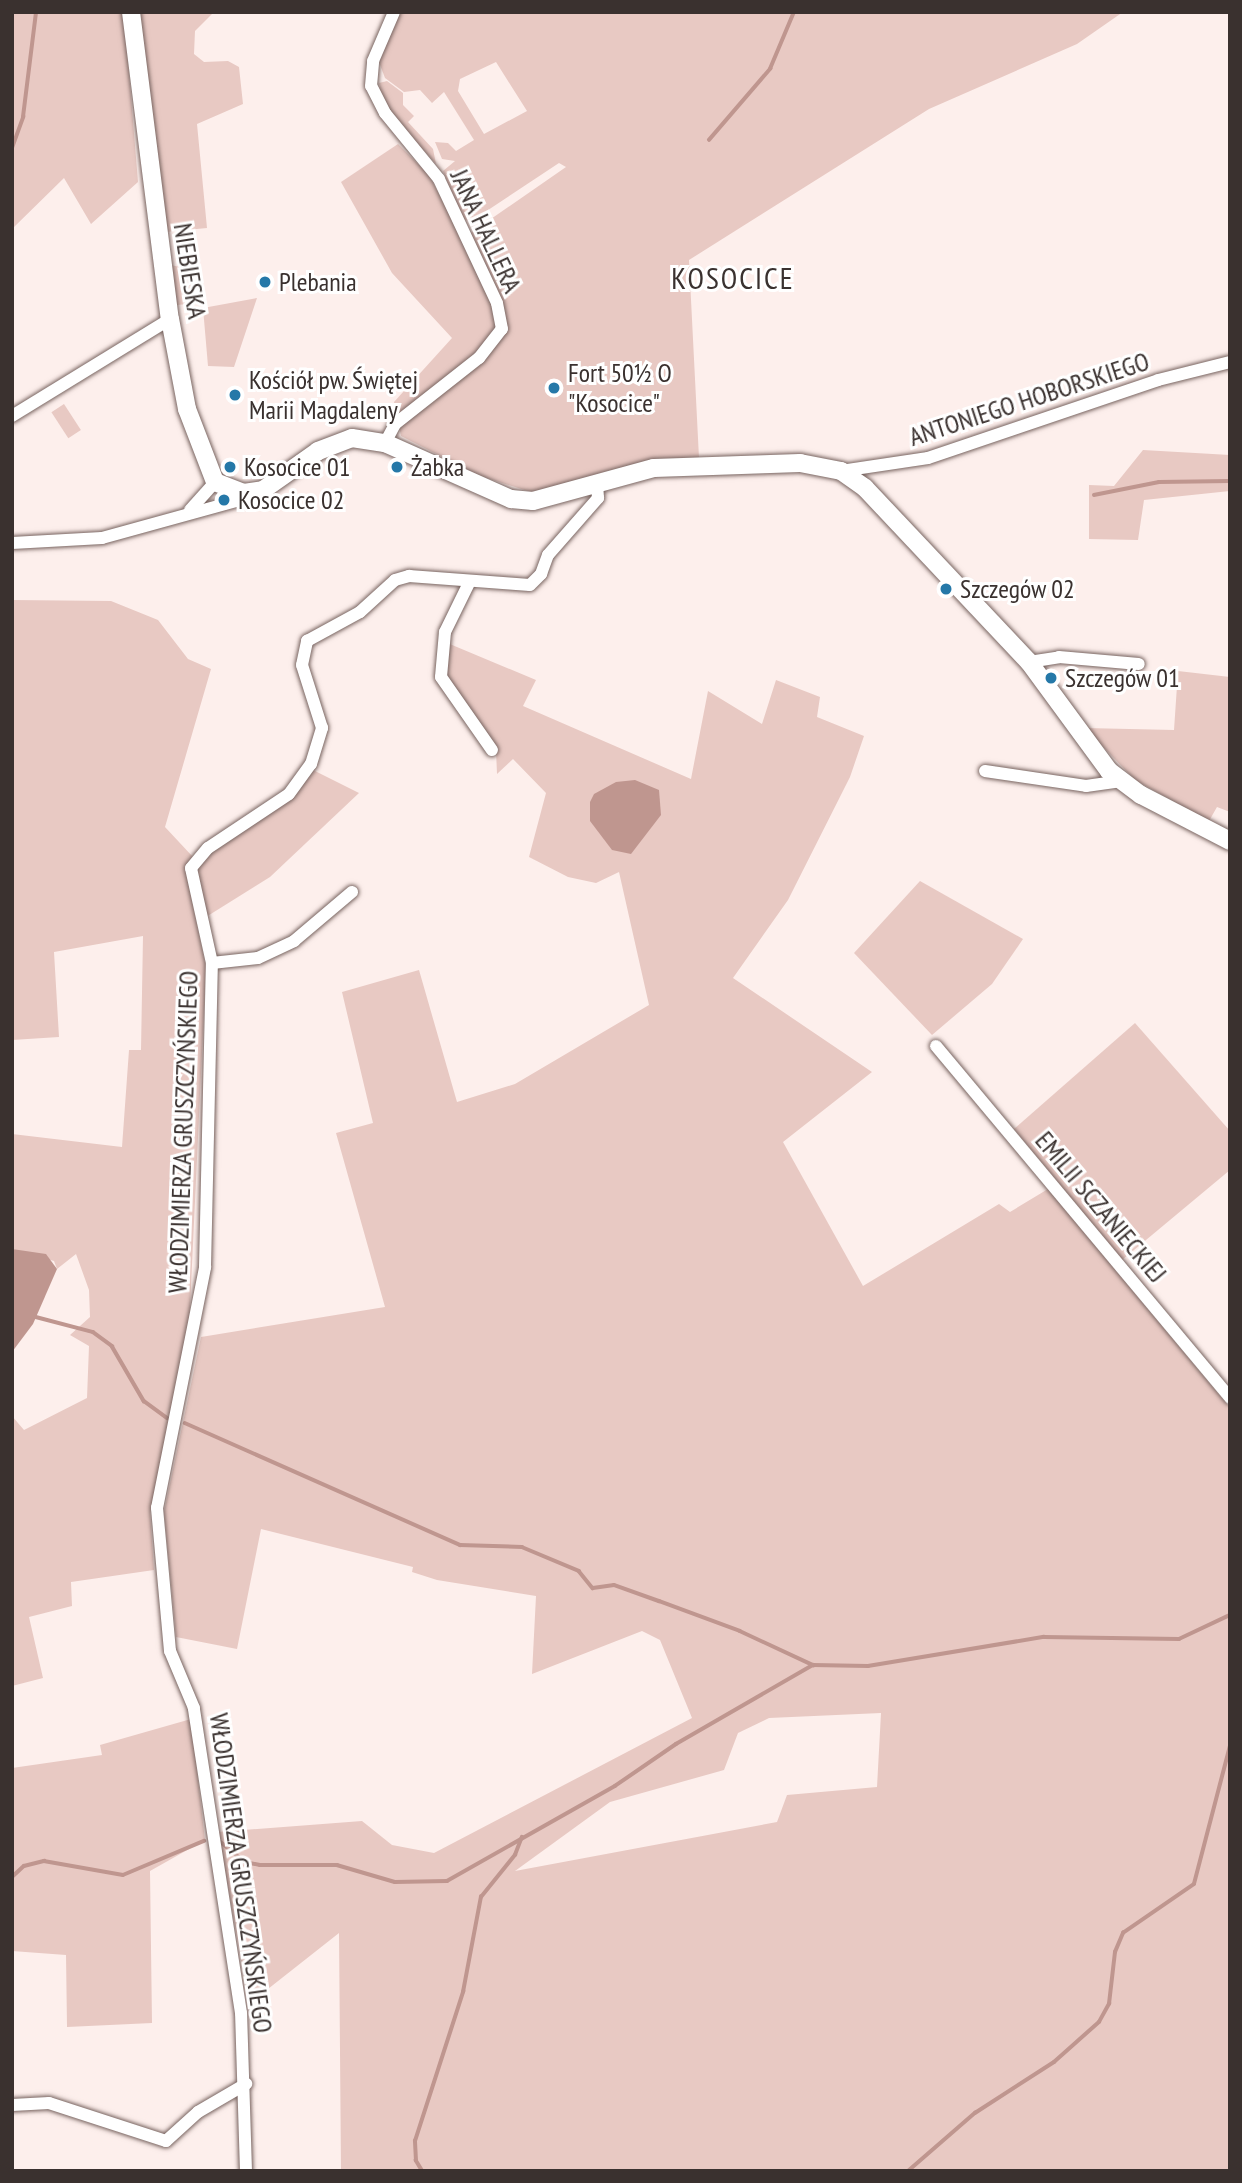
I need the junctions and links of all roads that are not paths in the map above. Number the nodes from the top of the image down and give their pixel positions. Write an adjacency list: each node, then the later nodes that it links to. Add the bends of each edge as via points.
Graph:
1 (131, 12): 3 (street, NIEBIESKA)
2 (394, 12): 6 (street, JANA HALLERA, via 373,61 371,86 385,113 439,179 497,303 502,330 479,358 396,424)
3 (170, 319): 5 (street); 8 (street, NIEBIESKA, via 187,409)
4 (1230, 362): 7 (street, ANTONIEGO HOBORSKIEGO, via 1158,380 928,458)
5 (12, 416)
6 (385, 443): 9 (street, via 511,499 533,501); 10 (street, via 365,438 332,443)
7 (841, 471): 9 (street, via 800,463 654,468); 14 (street, via 865,488)
8 (215, 482): 10 (street, via 244,493); 11 (street)
9 (597, 485): 13 (street, WŁODZIMIERZA GRUSZCZYŃSKIEGO, via 598,498 548,555 541,574 530,585)
10 (263, 490): 11 (street, via 248,500)
11 (190, 511): 12 (street, via 102,538)
12 (12, 543)
13 (470, 581): 16 (street, via 445,632 441,677); 21 (street, WŁODZIMIERZA GRUSZCZYŃSKIEGO, via 422,575 395,580 360,612 307,641 303,666 322,729 311,764 289,794 208,848 191,868)
14 (1029, 662): 15 (street, via 1059,657); 18 (street)
15 (1139, 664)
16 (492, 750)
17 (985, 771): 18 (street, via 1086,786)
18 (1120, 781): 19 (street)
19 (1230, 841)
20 (352, 892): 21 (street, via 295,941 258,958)
21 (212, 963): 24 (street, WŁODZIMIERZA GRUSZCZYŃSKIEGO, via 205,1267 157,1508 170,1651 194,1708 241,2013)
22 (936, 1046): 23 (street, EMILII SCZANIECKIEJ)
23 (1230, 1398)
24 (246, 2084): 25 (street, via 198,2112 166,2141 49,2103); 26 (street, WŁODZIMIERZA GRUSZCZYŃSKIEGO)
25 (12, 2105)
26 (246, 2171)

